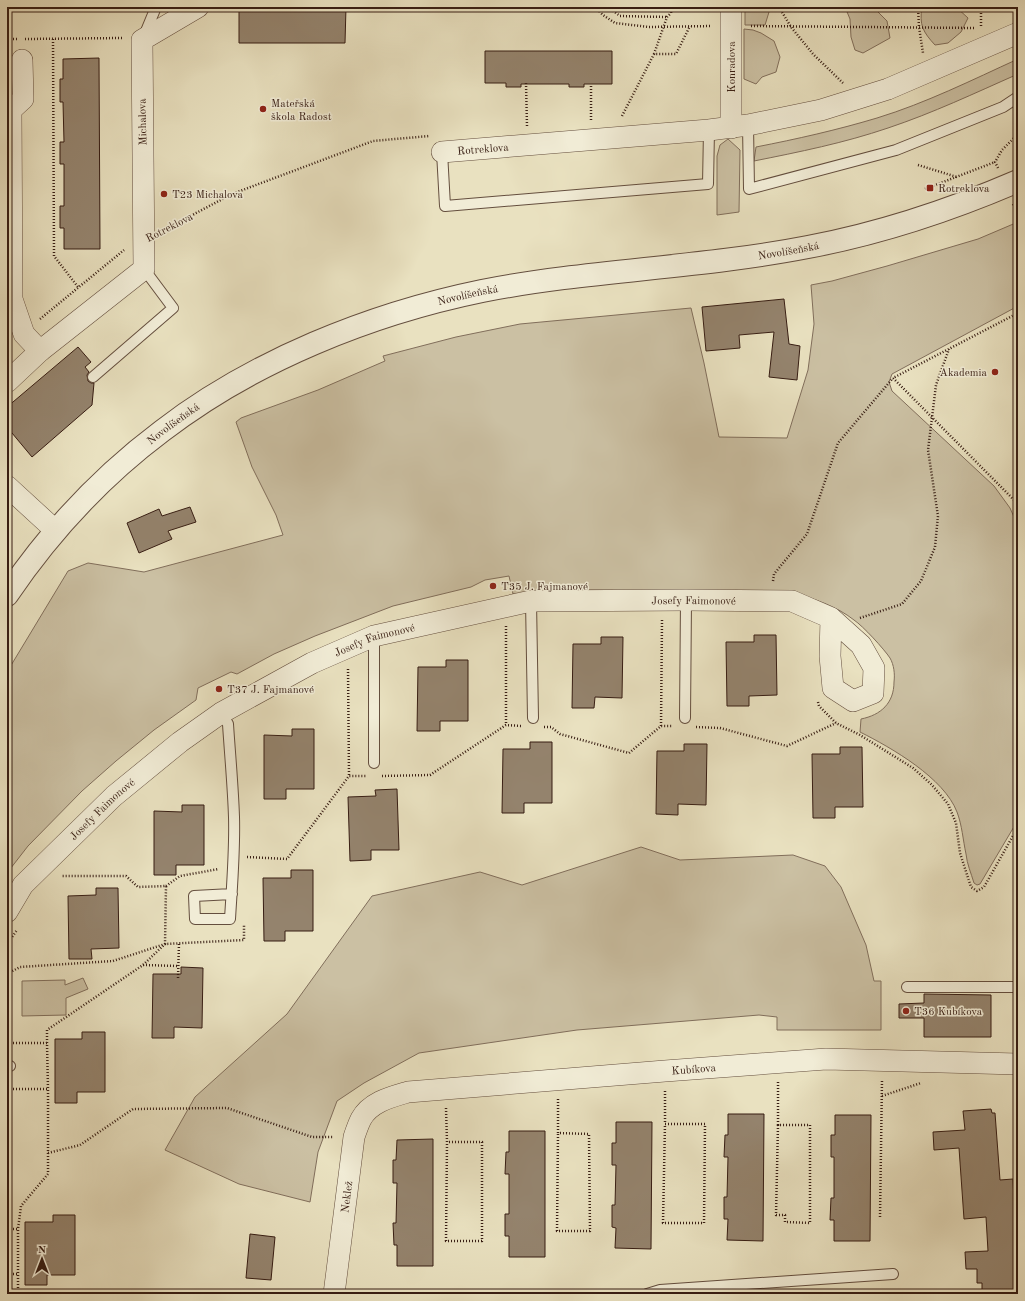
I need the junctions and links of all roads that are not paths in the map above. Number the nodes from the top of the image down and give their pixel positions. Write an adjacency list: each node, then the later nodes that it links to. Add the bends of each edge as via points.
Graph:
1 (156, 7): 5 (lane)
2 (198, 7): 5 (street)
3 (731, 16): 8 (street, Konradova)
4 (1018, 33): 8 (street, Rotreklova, via 888,89 821,110)
5 (142, 40): 12 (street, Michalova)
6 (22, 60): 13 (street, via 23,99 11,110 12,299 24,334)
7 (1018, 97): 8 (lane, via 1003,107 896,150 749,189)
8 (740, 127): 9 (street, Rotreklova)
9 (709, 130): 10 (street, Rotreklova); 10 (lane, via 708,184 460,205 445,206)
10 (442, 152)
11 (1018, 180): 17 (street, Novolíšeňská, via 915,219 810,247 485,291 380,318 262,368 162,430 118,468)
12 (144, 269): 13 (street); 14 (lane, via 174,308)
13 (40, 351): 15 (street)
14 (93, 377)
15 (7, 382)
16 (7, 486): 17 (street)
17 (56, 531): 18 (street, Novolíšeňská)
18 (7, 595)
19 (686, 600): 20 (street, Josefy Faimonové); 21 (street, Josefy Faimonové, via 792,601); 25 (lane)
20 (531, 601): 22 (street, Josefy Faimonové); 24 (lane)
21 (835, 621)
22 (374, 636): 23 (street, Josefy Faimonové, via 312,663); 26 (lane)
23 (221, 713): 27 (lane, via 228,724 234,818); 28 (street, Josefy Faimonové, via 180,742 114,796 23,885)
24 (533, 718)
25 (685, 718)
26 (374, 763)
27 (232, 894)
28 (7, 912)
29 (907, 987): 30 (lane)
30 (1018, 988)
31 (1018, 1064): 32 (street, Kubíkova, via 826,1059 408,1092)
32 (373, 1105): 34 (street, Neklež, via 361,1118 354,1137)
33 (893, 1274): 35 (lane, via 660,1290)
34 (334, 1294)
35 (647, 1294)

